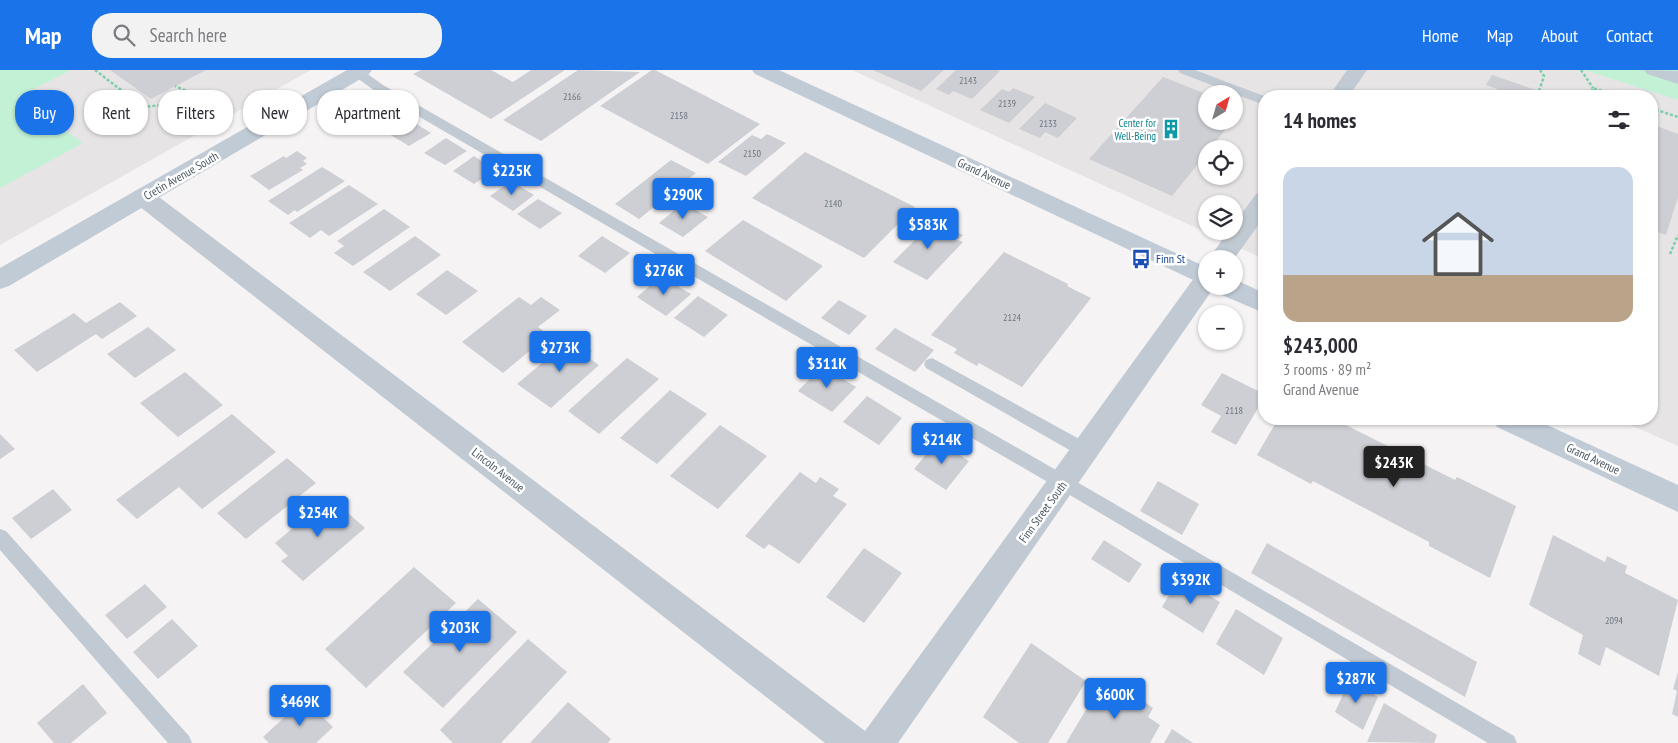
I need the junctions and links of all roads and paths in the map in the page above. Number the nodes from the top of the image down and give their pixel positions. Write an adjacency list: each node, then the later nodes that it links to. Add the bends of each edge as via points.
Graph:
1 (95, 70): 10 (path, via 143,107 175,104 189,92)
2 (762, 70): 23 (main road, Grand Avenue)
3 (1184, 70): 15 (lane)
4 (1358, 70): 12 (street)
5 (1540, 70): 13 (path, via 1544,76)
6 (1580, 70): 11 (path)
7 (1654, 70): 9 (main road)
8 (360, 71): 18 (main road, Cretin Avenue South); 31 (lane, via 388,93)
9 (1678, 78)
10 (176, 86)
11 (1593, 88): 14 (path)
12 (1343, 90)
13 (1539, 90)
14 (1599, 90)
15 (1258, 99)
16 (1658, 110): 17 (path)
17 (1678, 116)
18 (143, 198): 24 (main road, Cretin Avenue South); 35 (street, Lincoln Avenue)
19 (1258, 208): 21 (street)
20 (1678, 235): 22 (path)
21 (1228, 250)
22 (1670, 254)
23 (1198, 274)
24 (0, 280)
25 (1198, 290): 30 (street, Finn Street South)
26 (1243, 294): 27 (main road)
27 (1258, 301)
28 (932, 364): 30 (lane)
29 (1520, 425): 32 (main road, Grand Avenue)
30 (1086, 451): 31 (street, Finn Street South)
31 (1064, 483): 36 (street, Finn Street South); 37 (lane)
32 (1678, 499)
33 (0, 537): 34 (lane)
34 (182, 743)
35 (853, 743)
36 (878, 743)
37 (1507, 743)

